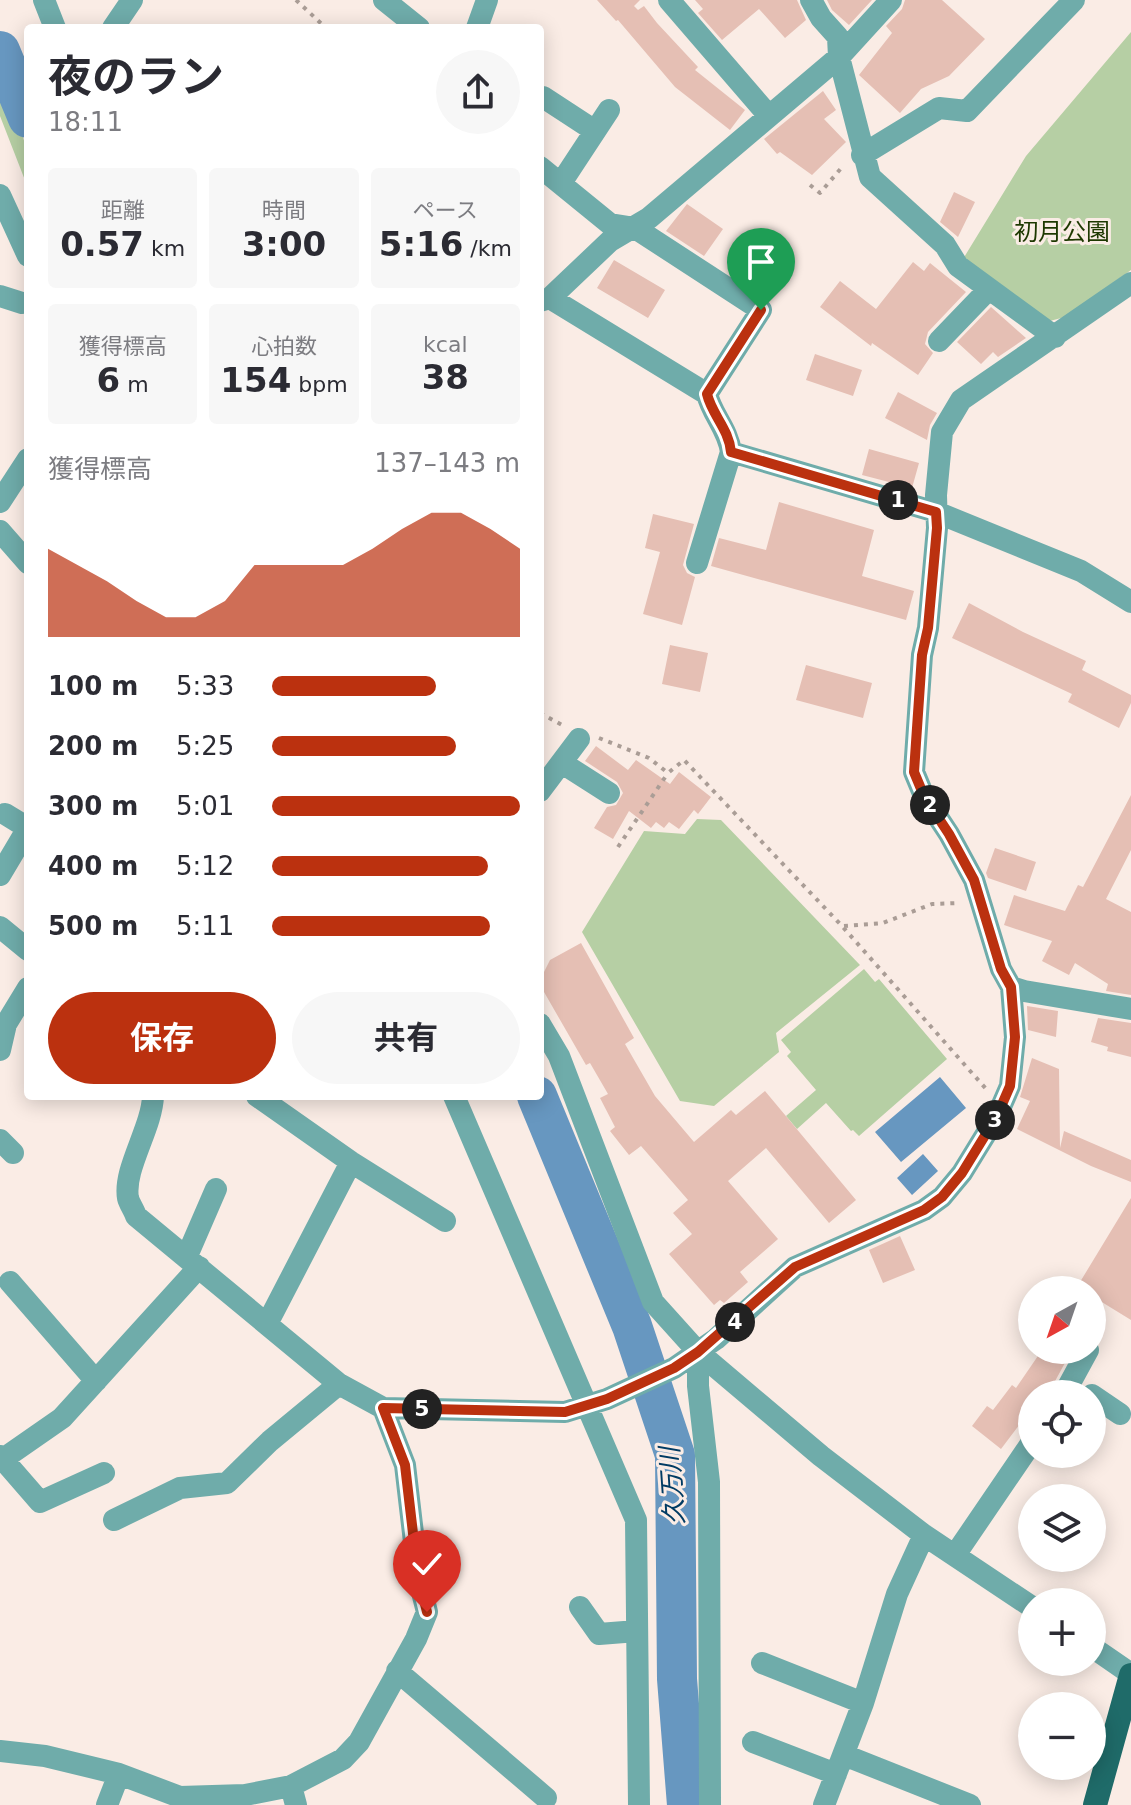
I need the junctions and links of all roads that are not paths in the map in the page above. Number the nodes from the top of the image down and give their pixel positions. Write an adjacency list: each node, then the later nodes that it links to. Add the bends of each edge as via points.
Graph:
1 (44, 0): 9 (street)
2 (132, 0): 10 (street)
3 (384, 0): 11 (street)
4 (487, 0): 12 (street)
5 (669, 0): 16 (street)
6 (811, 0): 13 (street, via 838,37)
7 (1074, 0): 18 (street, via 967,111 939,108)
8 (890, 1): 13 (street)
9 (53, 24)
10 (116, 24)
11 (414, 24)
12 (478, 24)
13 (839, 57): 16 (street); 18 (street)
14 (544, 98): 17 (street)
15 (609, 110): 17 (street)
16 (769, 116): 22 (street)
17 (595, 131): 20 (street)
18 (862, 155): 25 (street, via 870,177 945,245 958,266)
19 (544, 170): 20 (street)
20 (561, 183): 22 (street, via 610,224)
21 (0, 195): 23 (street)
22 (635, 228): 27 (street, via 610,241); 31 (street, via 761,310)
23 (24, 247)
24 (1131, 283): 29 (street)
25 (989, 289): 29 (street); 30 (street)
26 (0, 296): 28 (street)
27 (545, 299): 31 (street)
28 (22, 303)
29 (1055, 337): 35 (street, via 961,400 942,432)
30 (939, 341)
31 (707, 394): 32 (street, via 729,436)
32 (731, 452): 35 (street); 38 (street)
33 (24, 465): 34 (street)
34 (0, 502)
35 (936, 512): 39 (street, via 1081,571); 50 (street, via 914,772 974,880)
36 (0, 531): 37 (street)
37 (24, 558)
38 (697, 563)
39 (1131, 602)
40 (579, 735): 41 (street)
41 (562, 763): 42 (street); 43 (street)
42 (544, 786)
43 (609, 793)
44 (5, 814): 45 (street)
45 (24, 826)
46 (24, 835): 47 (street)
47 (0, 875)
48 (0, 927): 49 (street)
49 (24, 947)
50 (1011, 987): 52 (street); 64 (street, via 1014,1070 1002,1106 942,1197 795,1267)
51 (24, 995): 54 (street, via 6,1024)
52 (1131, 1009)
53 (544, 1031): 64 (street, via 559,1056 653,1302)
54 (0, 1050)
55 (153, 1100): 61 (street, via 128,1197 136,1216)
56 (263, 1100): 58 (street)
57 (456, 1100): 67 (street)
58 (351, 1162): 60 (street); 63 (street)
59 (216, 1189): 61 (street)
60 (445, 1221)
61 (193, 1262): 63 (street); 65 (street)
62 (10, 1282): 65 (street)
63 (267, 1324): 66 (street)
64 (698, 1352): 67 (street); 75 (street); 93 (street, via 709,1482)
65 (96, 1381): 71 (street, via 62,1418)
66 (339, 1384): 69 (street); 74 (street, via 227,1483 180,1488)
67 (598, 1402): 69 (street, via 565,1412); 79 (street, via 636,1520)
68 (1106, 1406): 70 (street)
69 (383, 1408): 82 (street, via 405,1465 427,1612)
70 (1120, 1414)
71 (1, 1458): 73 (street, via 40,1502)
72 (1018, 1463): 76 (street)
73 (104, 1473)
74 (114, 1520)
75 (924, 1535): 76 (street); 84 (street, via 897,1594)
76 (955, 1555): 77 (street)
77 (1018, 1598)
78 (580, 1607): 79 (street, via 599,1634)
79 (637, 1631): 92 (street)
80 (1106, 1660): 83 (street)
81 (762, 1663): 84 (street)
82 (397, 1671): 89 (street, via 359,1742); 90 (street)
83 (1130, 1681): 96 (main road)
84 (863, 1703): 87 (street)
85 (753, 1742): 87 (street)
86 (0, 1751): 88 (street)
87 (840, 1764): 94 (street); 95 (street)
88 (119, 1774): 89 (street, via 180,1797); 91 (street)
89 (294, 1795)
90 (546, 1798)
91 (107, 1805)
92 (639, 1805)
93 (710, 1805)
94 (824, 1805)
95 (970, 1805)
96 (1095, 1805)

